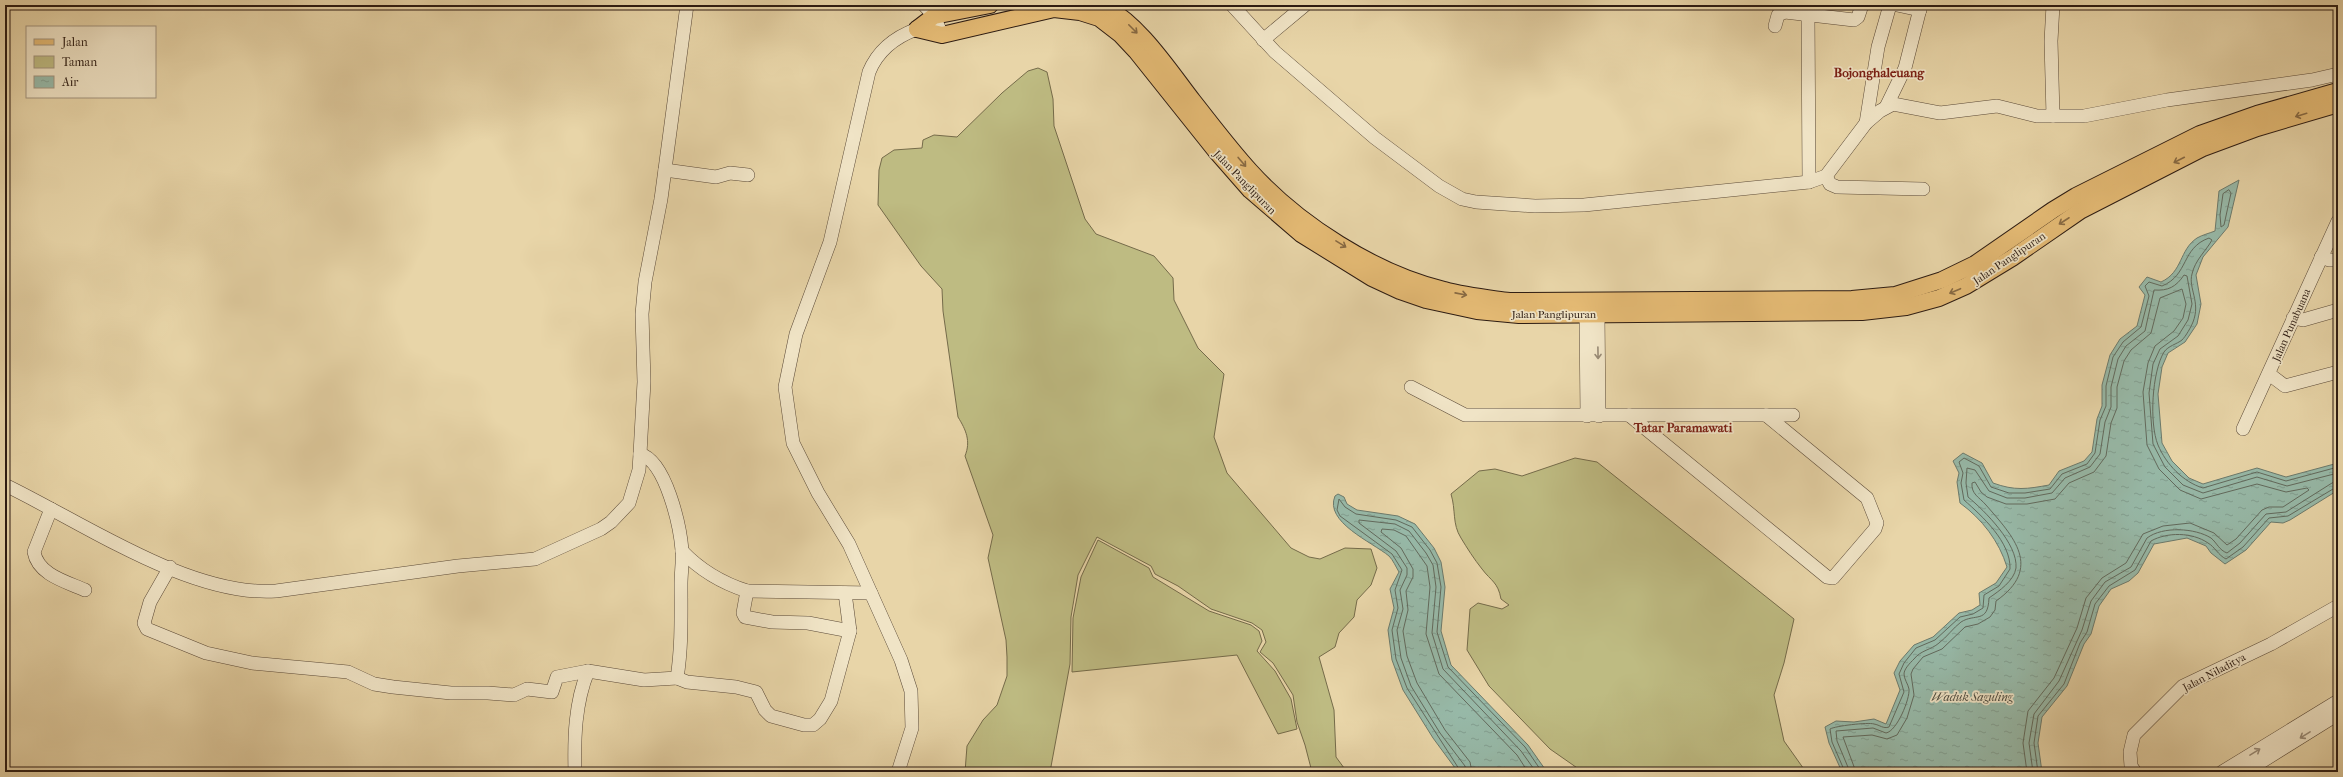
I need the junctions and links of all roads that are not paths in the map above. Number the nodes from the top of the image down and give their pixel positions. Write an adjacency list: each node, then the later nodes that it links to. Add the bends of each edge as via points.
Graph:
1 (687, 5): 24 (street)
2 (990, 5): 11 (main road)
3 (1102, 5): 23 (main road, Jalan Panglipuran, one-way to 23, via 1123,19 1143,40)
4 (1233, 5): 16 (street)
5 (1305, 5): 16 (street)
6 (1862, 5): 12 (street, via 1858,17 1854,20)
7 (1890, 5): 22 (street, via 1878,47)
8 (1897, 5): 10 (street)
9 (2053, 5): 21 (street)
10 (1920, 8): 20 (street, via 1905,68)
11 (929, 10): 14 (main road); 15 (street)
12 (1808, 14): 13 (street, via 1781,13); 27 (street)
13 (1775, 26)
14 (917, 29): 15 (main road, Jalan Panglipuran); 52 (street, via 903,34 886,46 874,59 869,72 830,242 796,334 785,387 793,443 818,493 849,544)
15 (942, 35): 23 (main road, Jalan Panglipuran, via 1054,9 1080,12 1099,18 1121,35)
16 (1263, 40): 27 (street, via 1380,143 1439,186 1462,199 1492,204 1584,205)
17 (2338, 74): 21 (street, via 2282,85 2167,100 2107,113)
18 (2338, 91): 32 (main road, Jalan Panglipuran, via 2200,134 2065,203 1965,270 1913,291 1880,297)
19 (2338, 104): 32 (main road, Jalan Panglipuran, one-way to 32, via 2257,128 2203,148 2080,211 1986,275 1939,298 1906,308 1862,312)
20 (1886, 107): 21 (street, via 1902,105 1940,113 1997,106 2037,116); 22 (street)
21 (2053, 116)
22 (1866, 123): 26 (street)
23 (1220, 146): 32 (main road, Jalan Panglipuran, one-way to 32, via 1314,227 1385,269 1443,290 1509,301); 34 (main road, Jalan Panglipuran, via 1266,205 1301,234 1366,274 1400,291 1426,300 1477,311 1519,315)
24 (665, 170): 25 (street, via 709,177 730,173); 44 (street, via 647,269 642,314 644,382)
25 (748, 175)
26 (1826, 176): 27 (street); 28 (street, via 1830,184 1837,187)
27 (1809, 182)
28 (1923, 189)
29 (2338, 221): 30 (street, Jalan Punabuana)
30 (2321, 257): 31 (street); 35 (street, Jalan Punabuana)
31 (2338, 260)
32 (1743, 307): 34 (main road, Jalan Panglipuran)
33 (2338, 310): 35 (street, via 2303,320)
34 (1592, 314): 42 (street)
35 (2294, 318): 37 (street, Jalan Punabuana)
36 (2338, 372): 37 (street, via 2285,386)
37 (2269, 374): 43 (street, Jalan Punabuana)
38 (1411, 387): 42 (street, via 1465,415)
39 (1629, 415): 40 (street); 40 (street, via 1827,577 1833,578 1875,529 1877,523 1867,498); 42 (street)
40 (1766, 415): 41 (street)
41 (1793, 415)
42 (1593, 416)
43 (2243, 429)
44 (640, 454): 47 (street, via 653,461 663,477 669,491); 48 (street, via 635,487 629,503 622,512 601,529 535,559 458,566 264,592 237,590 218,585)
45 (5, 485): 46 (street)
46 (50, 509): 48 (street); 49 (street, via 34,552 35,559 42,568 58,579)
47 (682, 551): 50 (street, via 712,577); 56 (street, via 681,651)
48 (170, 567): 55 (street, via 150,602 144,623 147,630 206,653 252,663 348,672 374,684 450,694 488,692 514,695 527,689 552,692 557,677)
49 (85, 590)
50 (747, 591): 51 (street); 54 (street, via 743,614 745,617 772,622 808,623)
51 (846, 593): 52 (street); 54 (street)
52 (871, 594): 60 (street, via 901,660 911,691 912,728)
53 (2338, 606): 61 (street, Jalan Niladitya, via 2271,644 2183,686 2134,735 2130,752 2132,766)
54 (850, 631): 56 (street, via 831,701 813,725 771,716 756,692 730,686 687,682)
55 (588, 671): 56 (street, via 644,680); 59 (street, via 580,693 576,724)
56 (677, 678)
57 (2338, 701): 62 (street, one-way to 57)
58 (2338, 714): 63 (street, one-way to 63)
59 (575, 772)
60 (898, 772)
61 (2136, 772)
62 (2222, 772)
63 (2245, 772)

